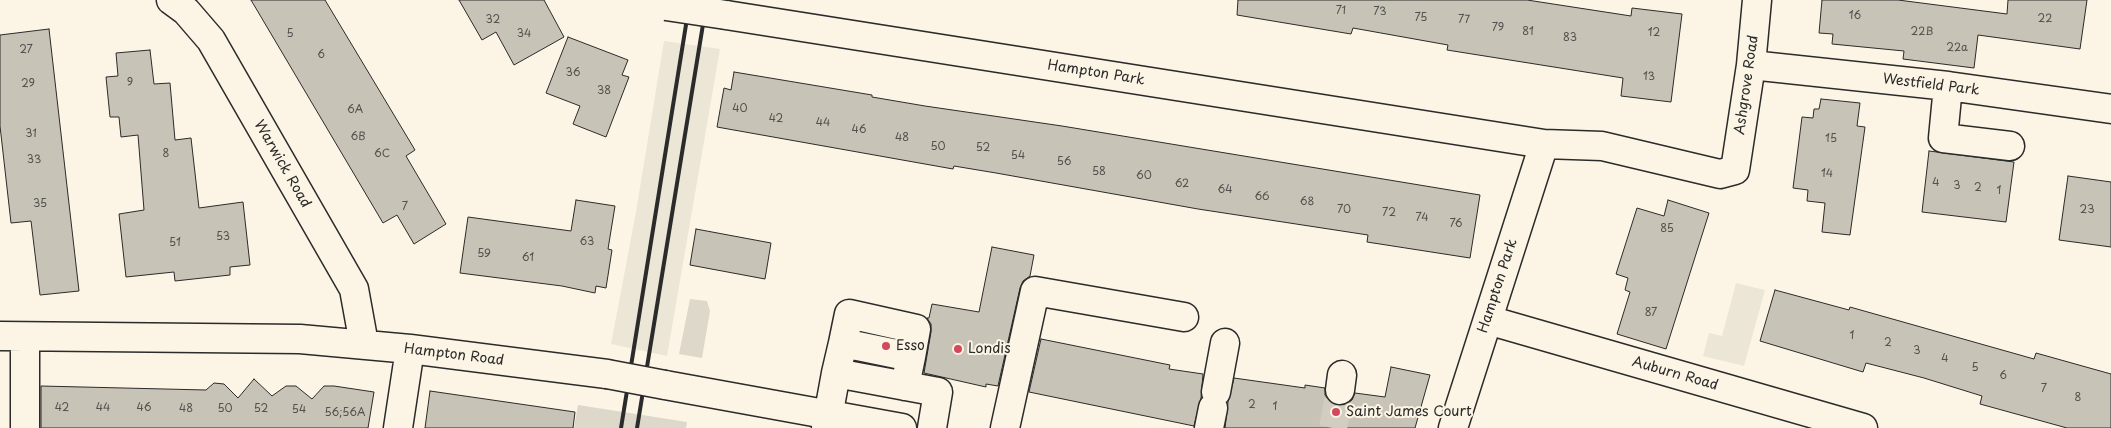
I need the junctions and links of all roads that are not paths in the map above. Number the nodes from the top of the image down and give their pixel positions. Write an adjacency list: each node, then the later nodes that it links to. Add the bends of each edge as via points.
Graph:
1 (171, 0): 14 (street, Warwick Road, via 186,11 211,40 354,289)
2 (1757, 0): 4 (street, Ashgrove Road)
3 (658, 3): 7 (street, Hampton Park, bridge)
4 (1751, 65): 5 (street, Westfield Park); 9 (street, Ashgrove Road)
5 (1948, 86): 6 (street, Westfield Park); 8 (street, via 1943,138)
6 (2111, 109)
7 (1544, 144): 9 (street, Hampton Park, via 1602,146 1720,174); 11 (street, Hampton Park)
8 (2010, 146)
9 (1735, 170)
10 (1184, 317): 24 (street, via 1035,291)
11 (1488, 320): 25 (street, Hampton Park); 26 (street, Auburn Road)
12 (13, 337): 14 (street, Hampton Road, via 300,339); 20 (street)
13 (1225, 343): 18 (street)
14 (364, 344): 15 (street, Hampton Road)
15 (410, 349): 19 (street, Hampton Road, bridge, via 607,374); 21 (street)
16 (836, 373): 17 (street); 17 (street, via 842,343 910,357); 19 (street)
17 (905, 386): 23 (street, via 938,392)
18 (1212, 409)
19 (827, 421): 22 (street, Hampton Road)
20 (25, 428)
21 (398, 428)
22 (902, 428)
23 (932, 428)
24 (1005, 428)
25 (1453, 428)
26 (1863, 428)

